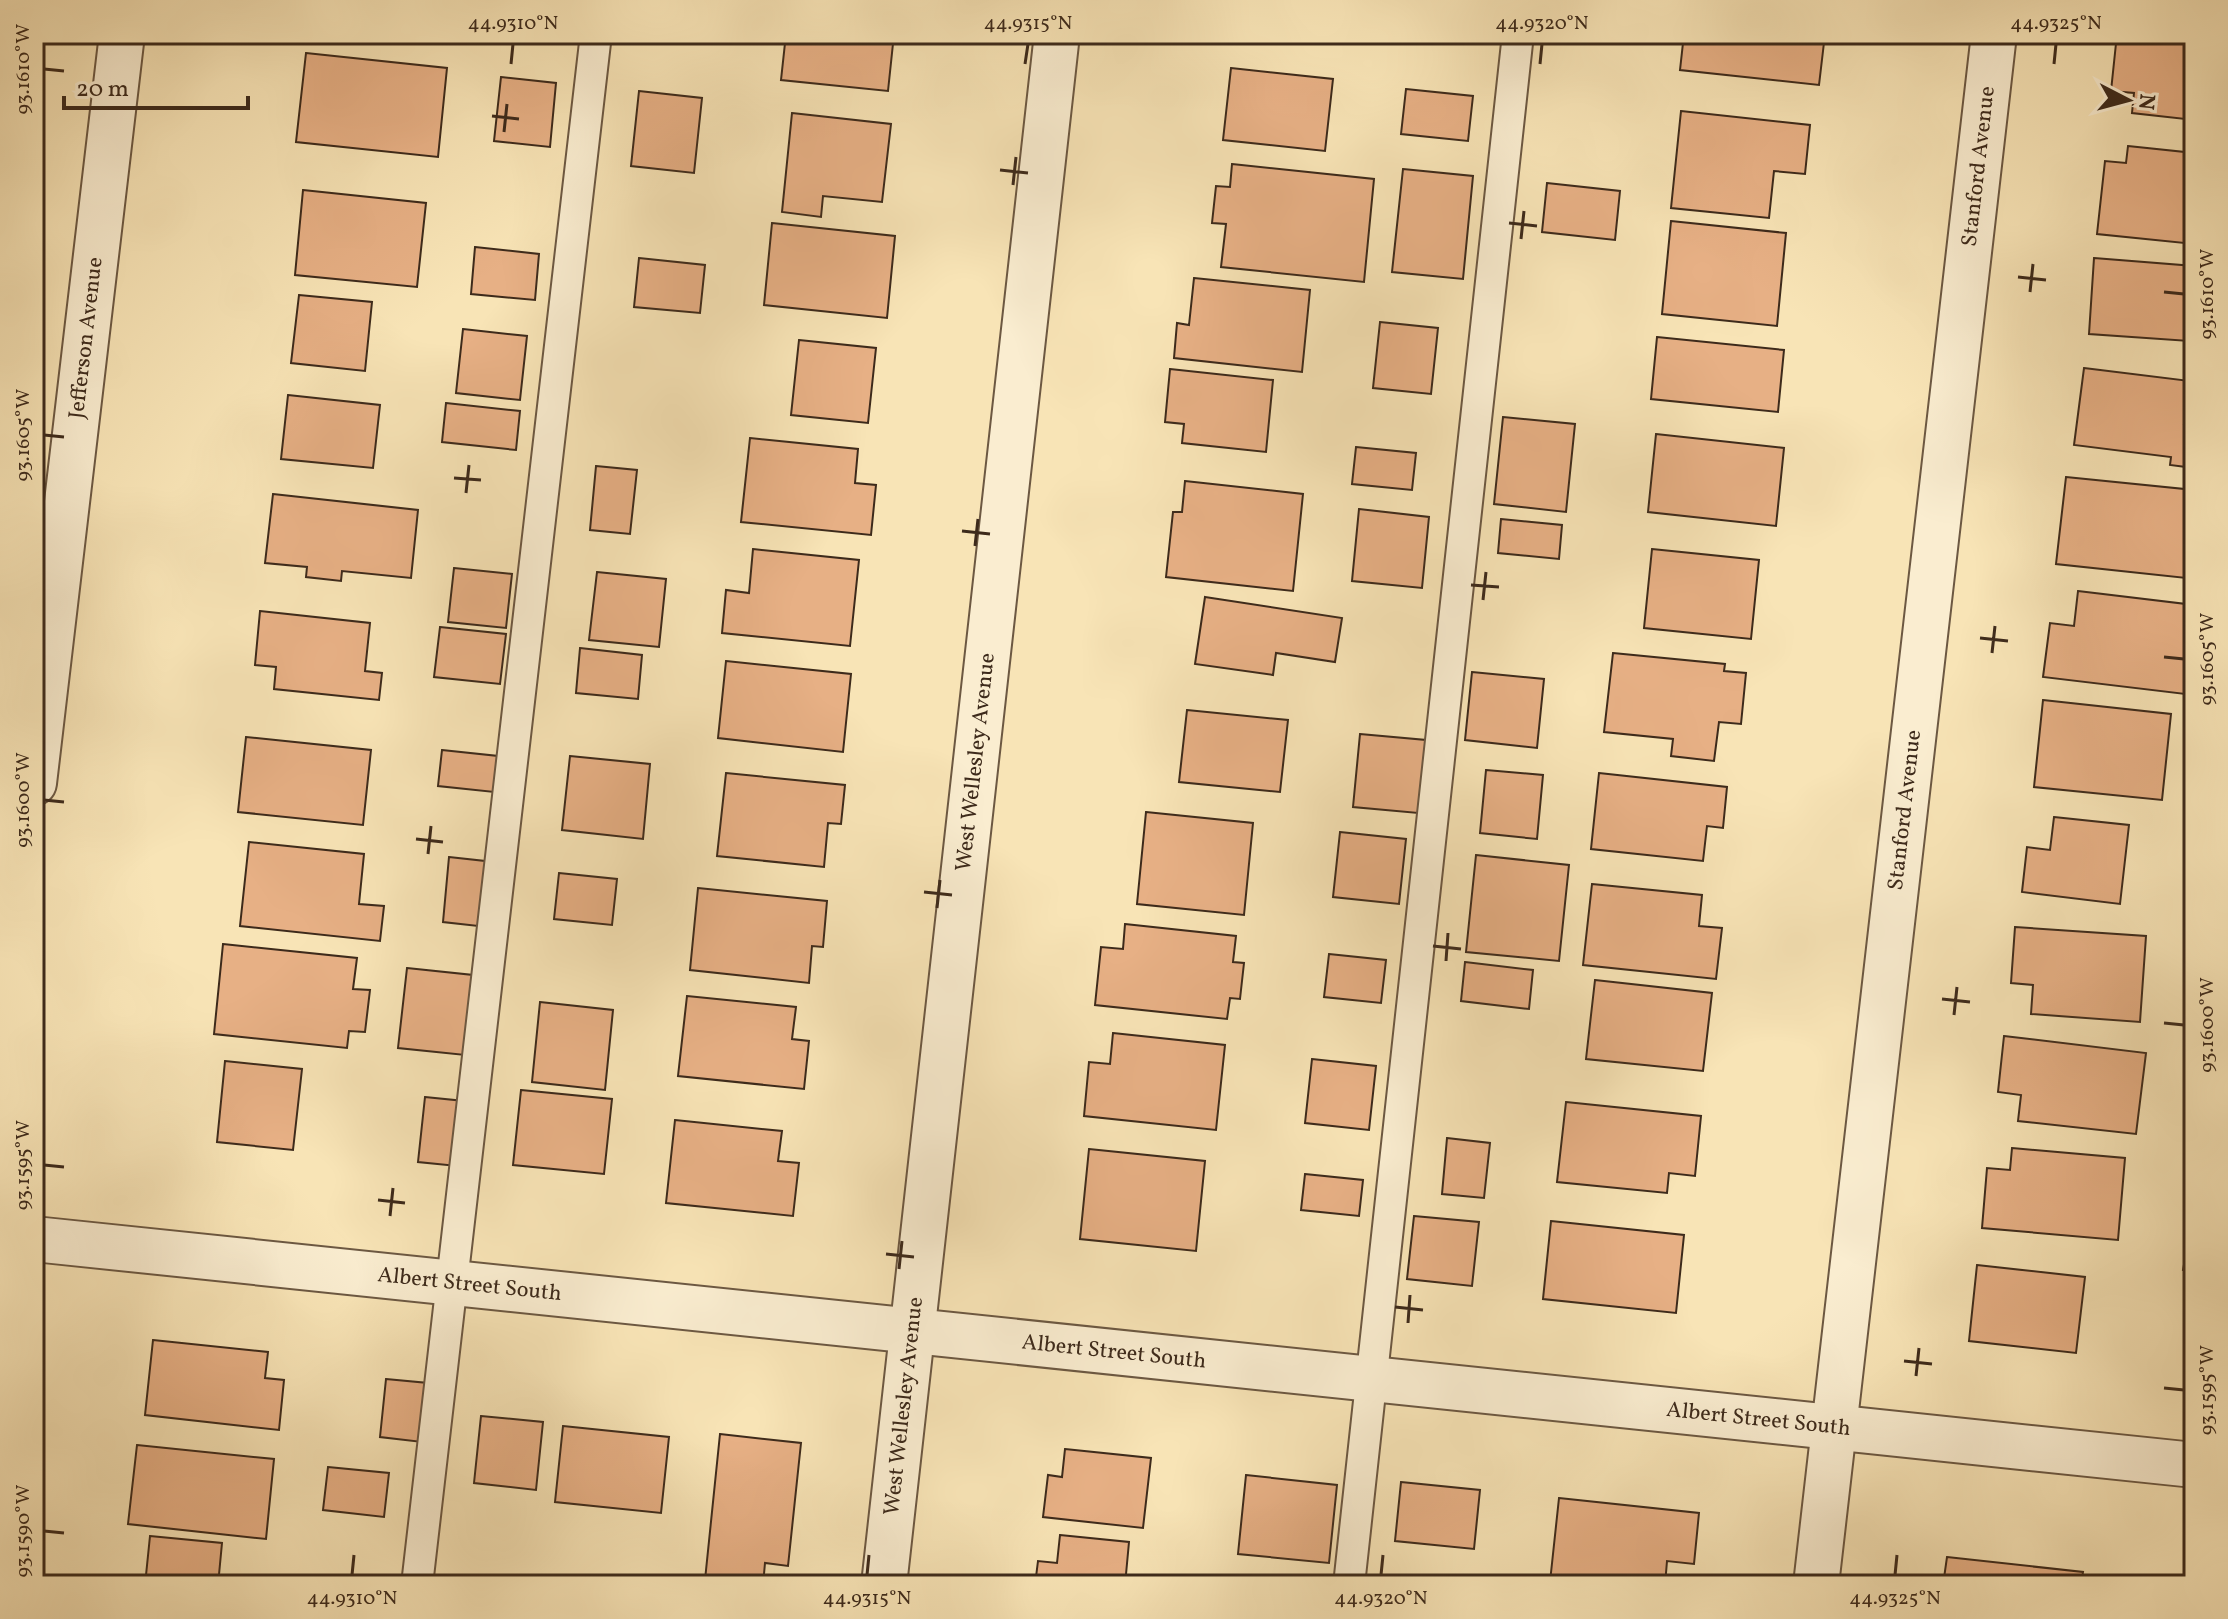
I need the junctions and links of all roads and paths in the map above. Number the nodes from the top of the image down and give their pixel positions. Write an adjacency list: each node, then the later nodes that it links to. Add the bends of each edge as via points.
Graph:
1 (122, 34): 6 (street, Jefferson Avenue)
2 (596, 34): 8 (lane)
3 (1057, 34): 9 (street, West Wellesley Avenue)
4 (1518, 34): 10 (lane)
5 (1994, 34): 11 (street, Stanford Avenue)
6 (34, 783)
7 (34, 1239): 8 (street, Albert Street South)
8 (451, 1283): 9 (street, Albert Street South); 13 (lane)
9 (911, 1331): 10 (street, Albert Street South); 14 (street, West Wellesley Avenue)
10 (1373, 1379): 11 (street, Albert Street South); 15 (lane)
11 (1834, 1427): 12 (street, Albert Street South); 16 (street, Stanford Avenue)
12 (2194, 1465)
13 (417, 1585)
14 (884, 1585)
15 (1349, 1585)
16 (1816, 1585)

